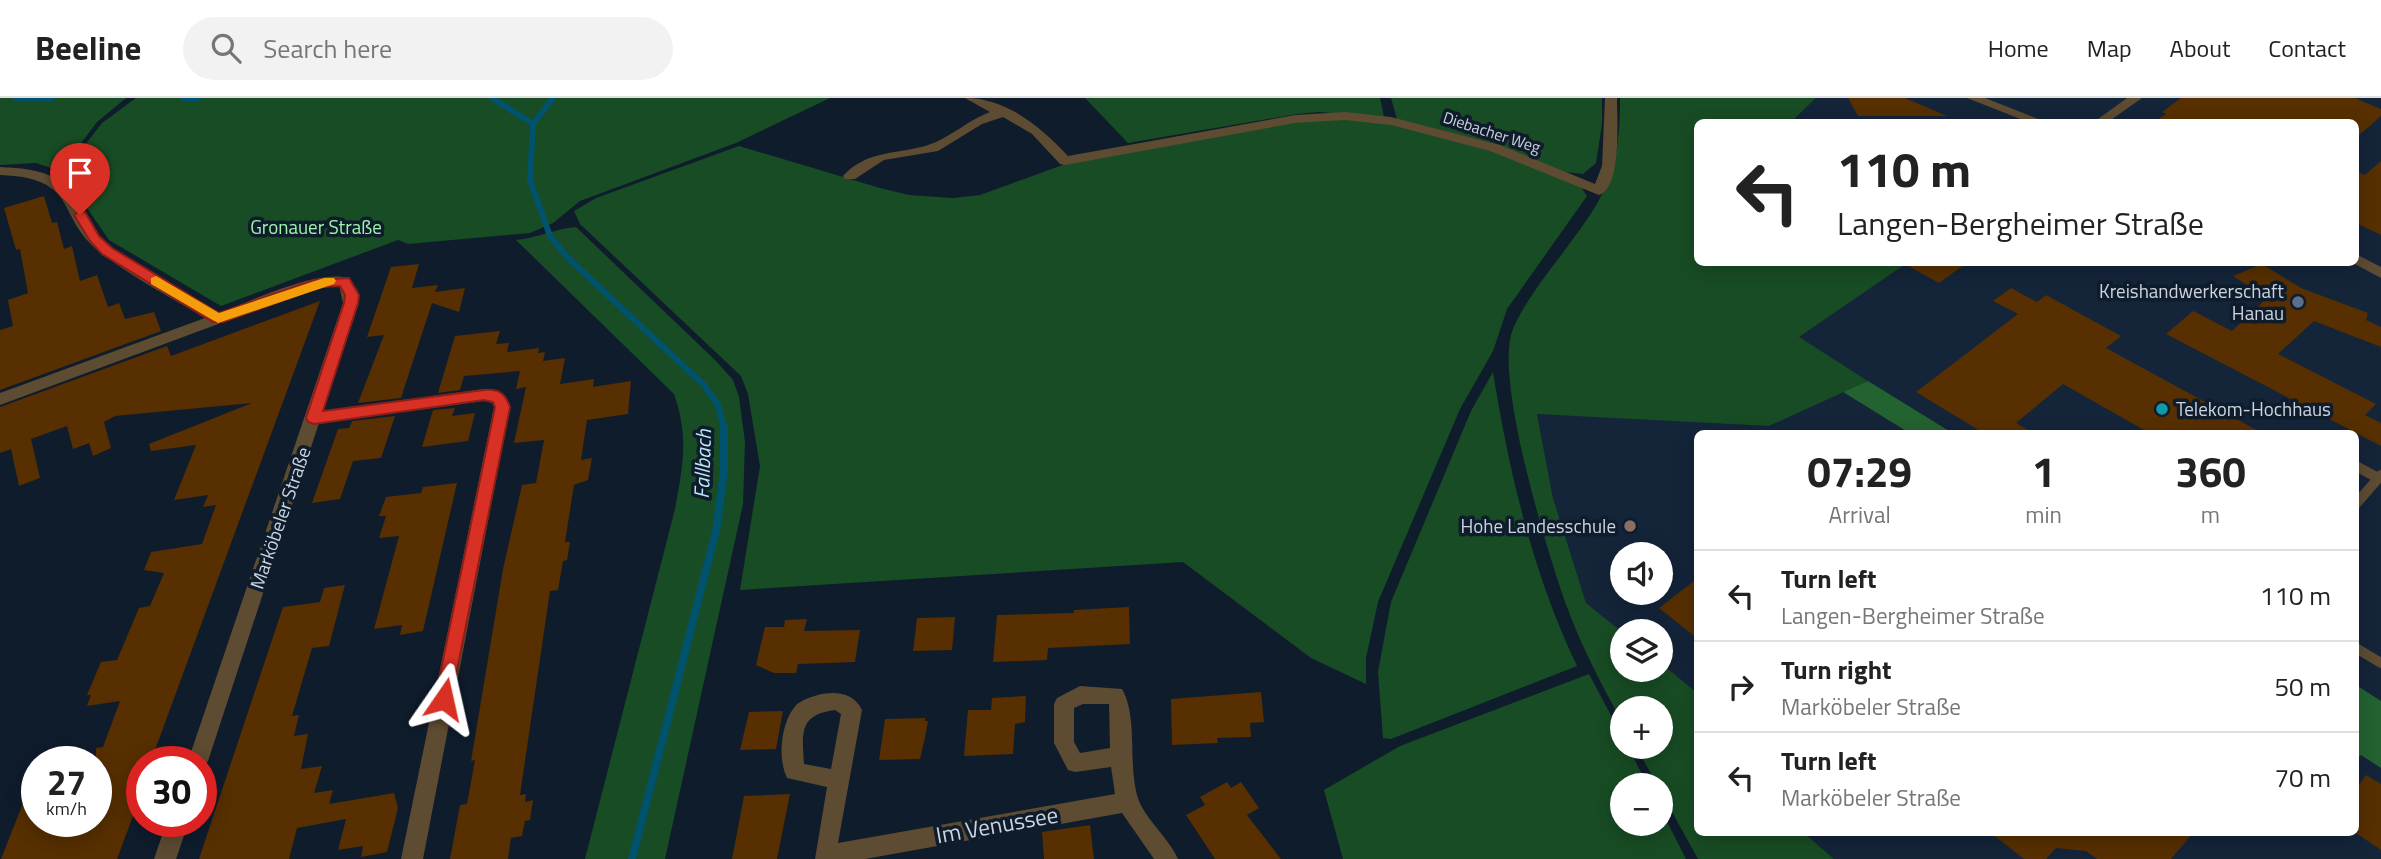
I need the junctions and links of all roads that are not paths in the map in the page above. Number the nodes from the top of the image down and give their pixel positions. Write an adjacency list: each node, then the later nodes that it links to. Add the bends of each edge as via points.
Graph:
1 (971, 98): 5 (street, Diebacher Weg)
2 (1611, 98): 5 (street, Diebacher Weg, via 1609,166 1599,191 1495,148 1391,121 1318,116 1066,161 1037,131)
3 (1973, 98): 6 (street)
4 (2136, 98): 7 (street)
5 (1002, 113): 9 (street, via 977,121 933,148 880,157)
6 (2031, 119)
7 (2104, 119)
8 (0, 171): 12 (street, via 40,174 60,184 107,251)
9 (850, 176)
10 (2359, 262): 11 (street)
11 (2381, 273)
12 (218, 319): 13 (street); 14 (street, Marköbeler Straße, via 319,283 344,281 351,303)
13 (0, 399)
14 (314, 418): 20 (street, Marköbeler Straße); 27 (street, via 493,394 502,407)
15 (2359, 467): 16 (lane)
16 (2380, 477): 17 (lane)
17 (2359, 501)
18 (2359, 650): 19 (lane)
19 (2381, 663)
20 (203, 746)
21 (1120, 756): 23 (street)
22 (838, 780): 25 (street, Im Venussee)
23 (1127, 802): 25 (street, Im Venussee); 28 (street)
24 (173, 837): 26 (street)
25 (825, 858)
26 (165, 859)
27 (412, 859)
28 (1167, 859)

